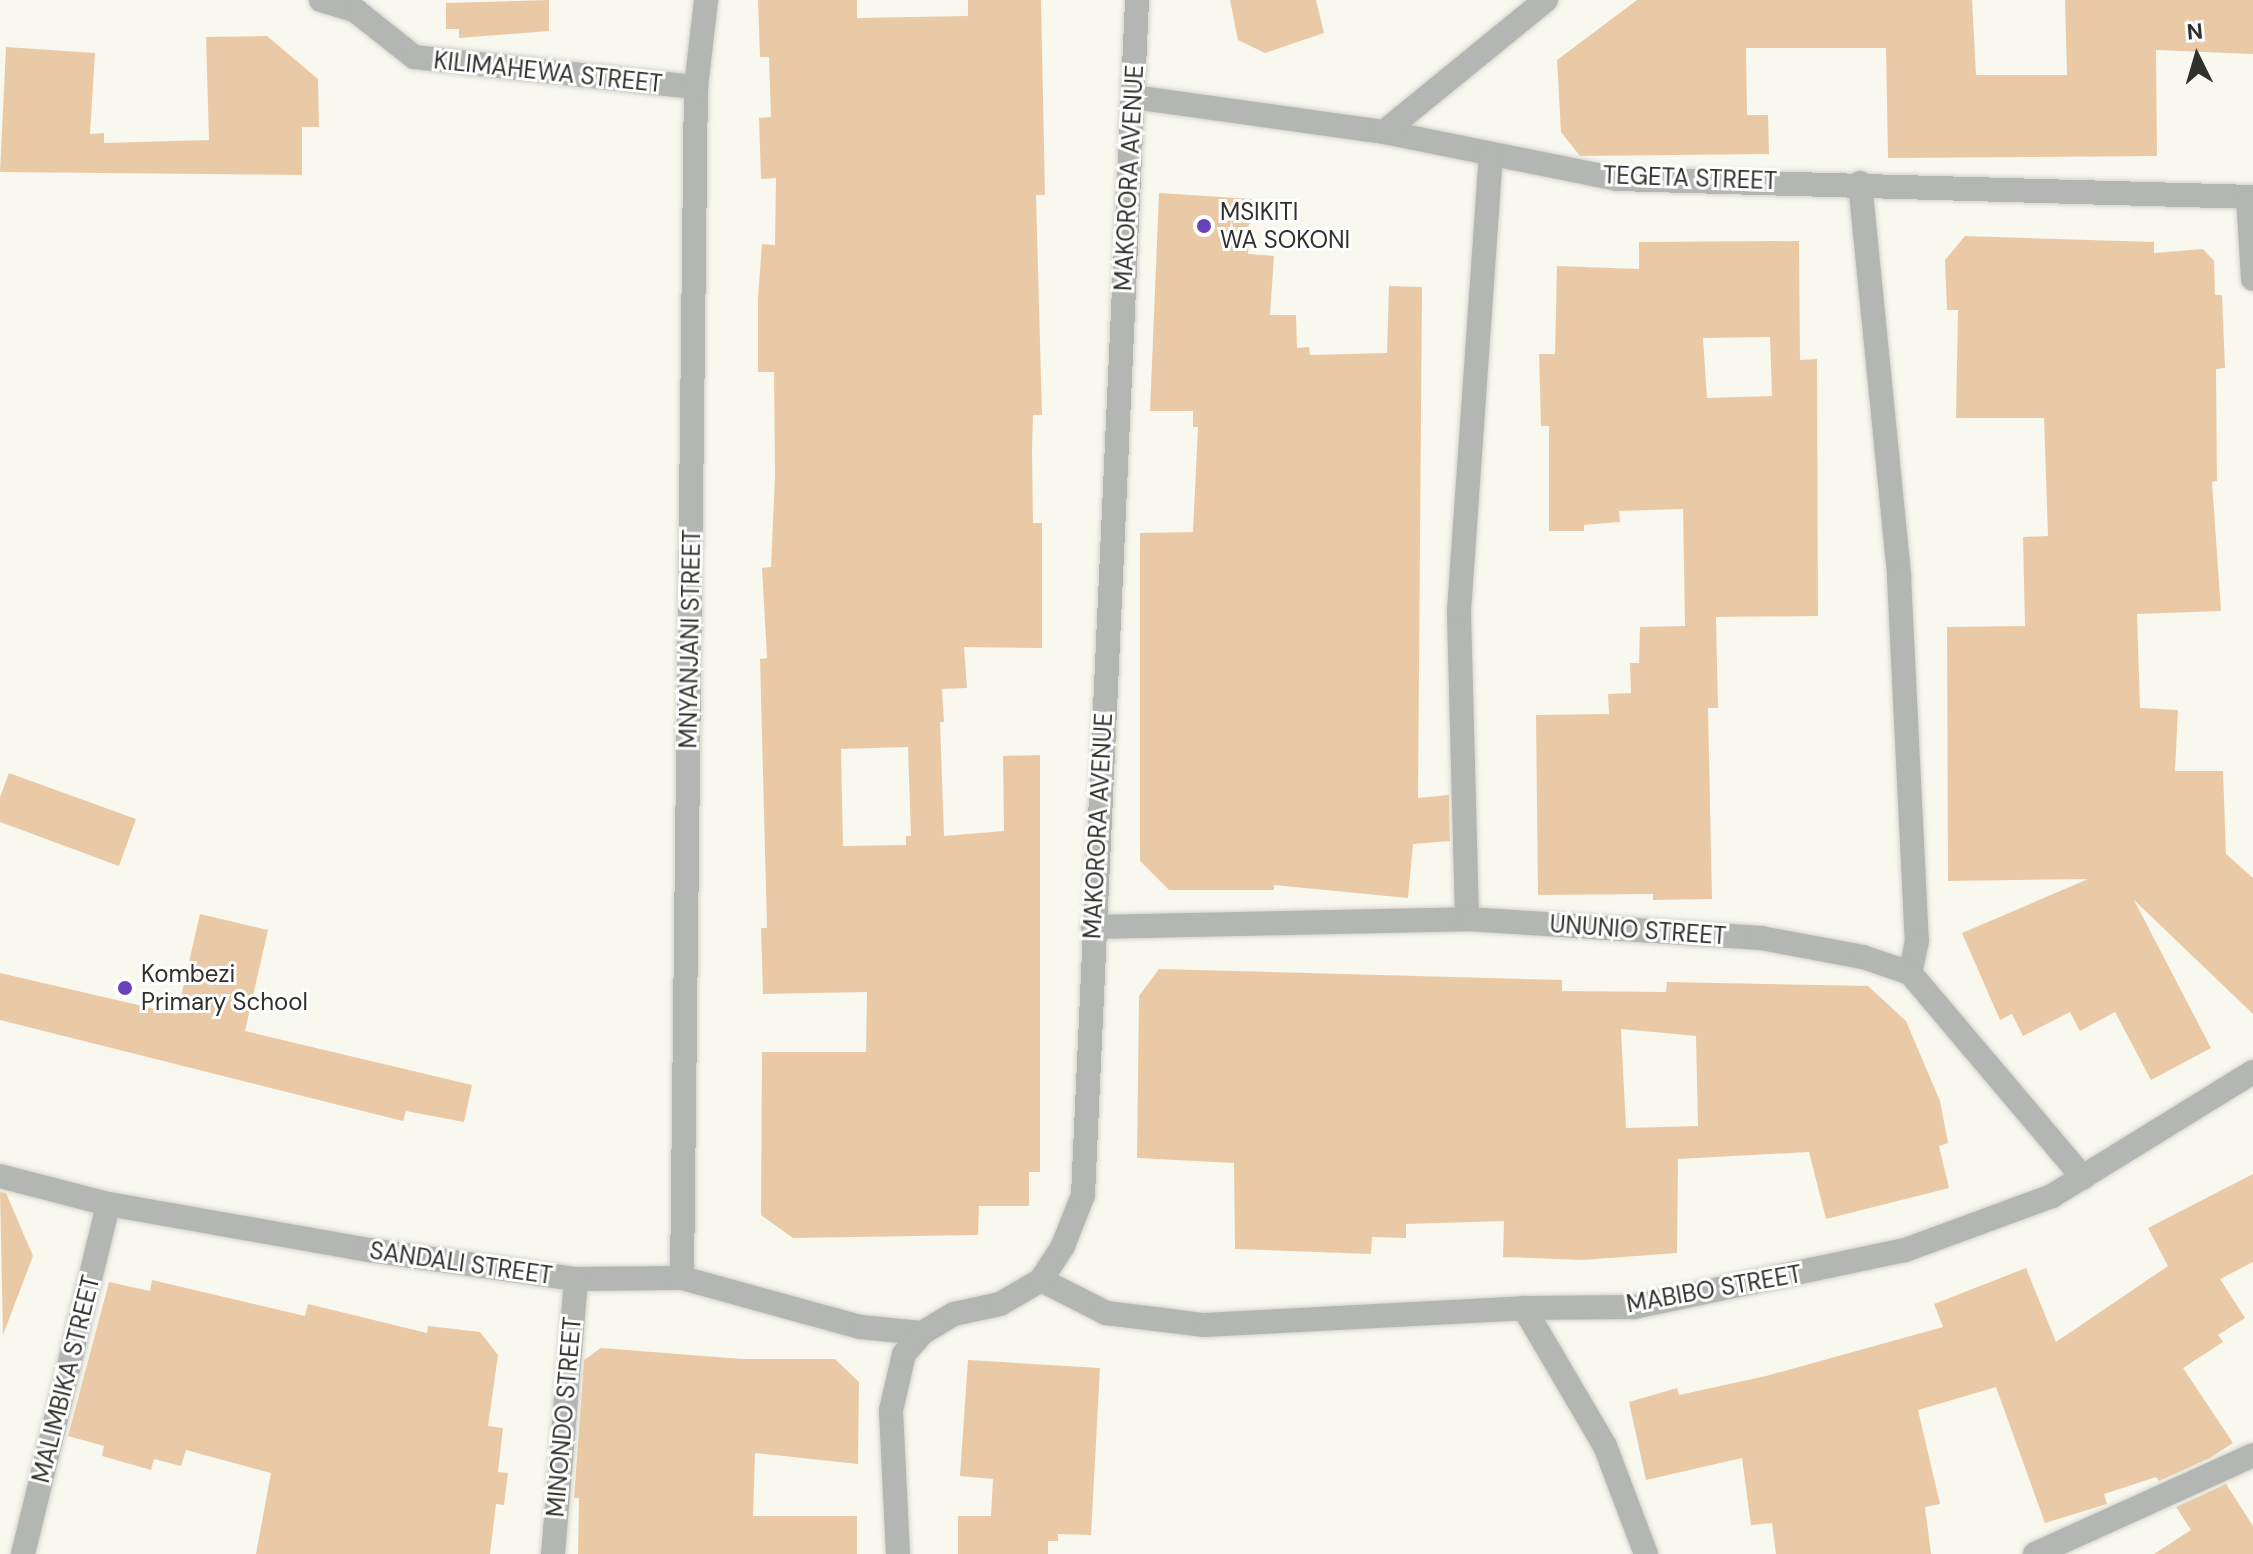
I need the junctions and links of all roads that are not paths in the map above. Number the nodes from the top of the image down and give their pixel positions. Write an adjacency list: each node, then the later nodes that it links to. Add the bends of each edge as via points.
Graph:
1 (321, 0): 5 (street, KILIMAHEWA STREET)
2 (706, 0): 6 (street, MNYANJANI STREET)
3 (1137, 0): 7 (street, MAKORORA AVENUE)
4 (1546, 0): 8 (street)
5 (356, 5): 6 (street, KILIMAHEWA STREET, via 414,57)
6 (696, 87): 20 (street, MNYANJANI STREET)
7 (1134, 97): 8 (street, TEGETA STREET); 14 (street, MAKORORA AVENUE)
8 (1384, 132): 9 (street, TEGETA STREET)
9 (1491, 155): 10 (street, TEGETA STREET, via 1617,179); 13 (street, via 1459,611)
10 (1860, 183): 11 (street, TEGETA STREET); 15 (street, via 1899,577 1917,941)
11 (2251, 197): 12 (street)
12 (2253, 279)
13 (1467, 919): 14 (street, UNUNIO STREET); 15 (street, UNUNIO STREET, via 1761,938 1863,957)
14 (1093, 927): 22 (street, MAKORORA AVENUE, via 1083,1195 1063,1246)
15 (1910, 973): 18 (street)
16 (2253, 1072): 18 (street, MABIBO STREET)
17 (0, 1176): 19 (street, SANDALI STREET)
18 (2083, 1178): 23 (street, MABIBO STREET, via 2052,1196 1905,1250 1790,1277 1634,1307)
19 (108, 1204): 21 (street, SANDALI STREET); 26 (street, MALIMBIKA STREET)
20 (682, 1278): 21 (street, SANDALI STREET); 24 (street, SANDALI STREET, via 860,1327)
21 (576, 1279): 27 (street, MINONDO STREET)
22 (1041, 1280): 23 (street, MABIBO STREET, via 1106,1313 1204,1325); 24 (street, MAKORORA AVENUE, via 1000,1304 954,1314)
23 (1524, 1308): 29 (street, via 1605,1446)
24 (922, 1333): 28 (street, MAKORORA AVENUE, via 904,1354 891,1410)
25 (2253, 1455): 30 (street)
26 (23, 1554)
27 (553, 1554)
28 (898, 1554)
29 (1646, 1554)
30 (2035, 1554)

